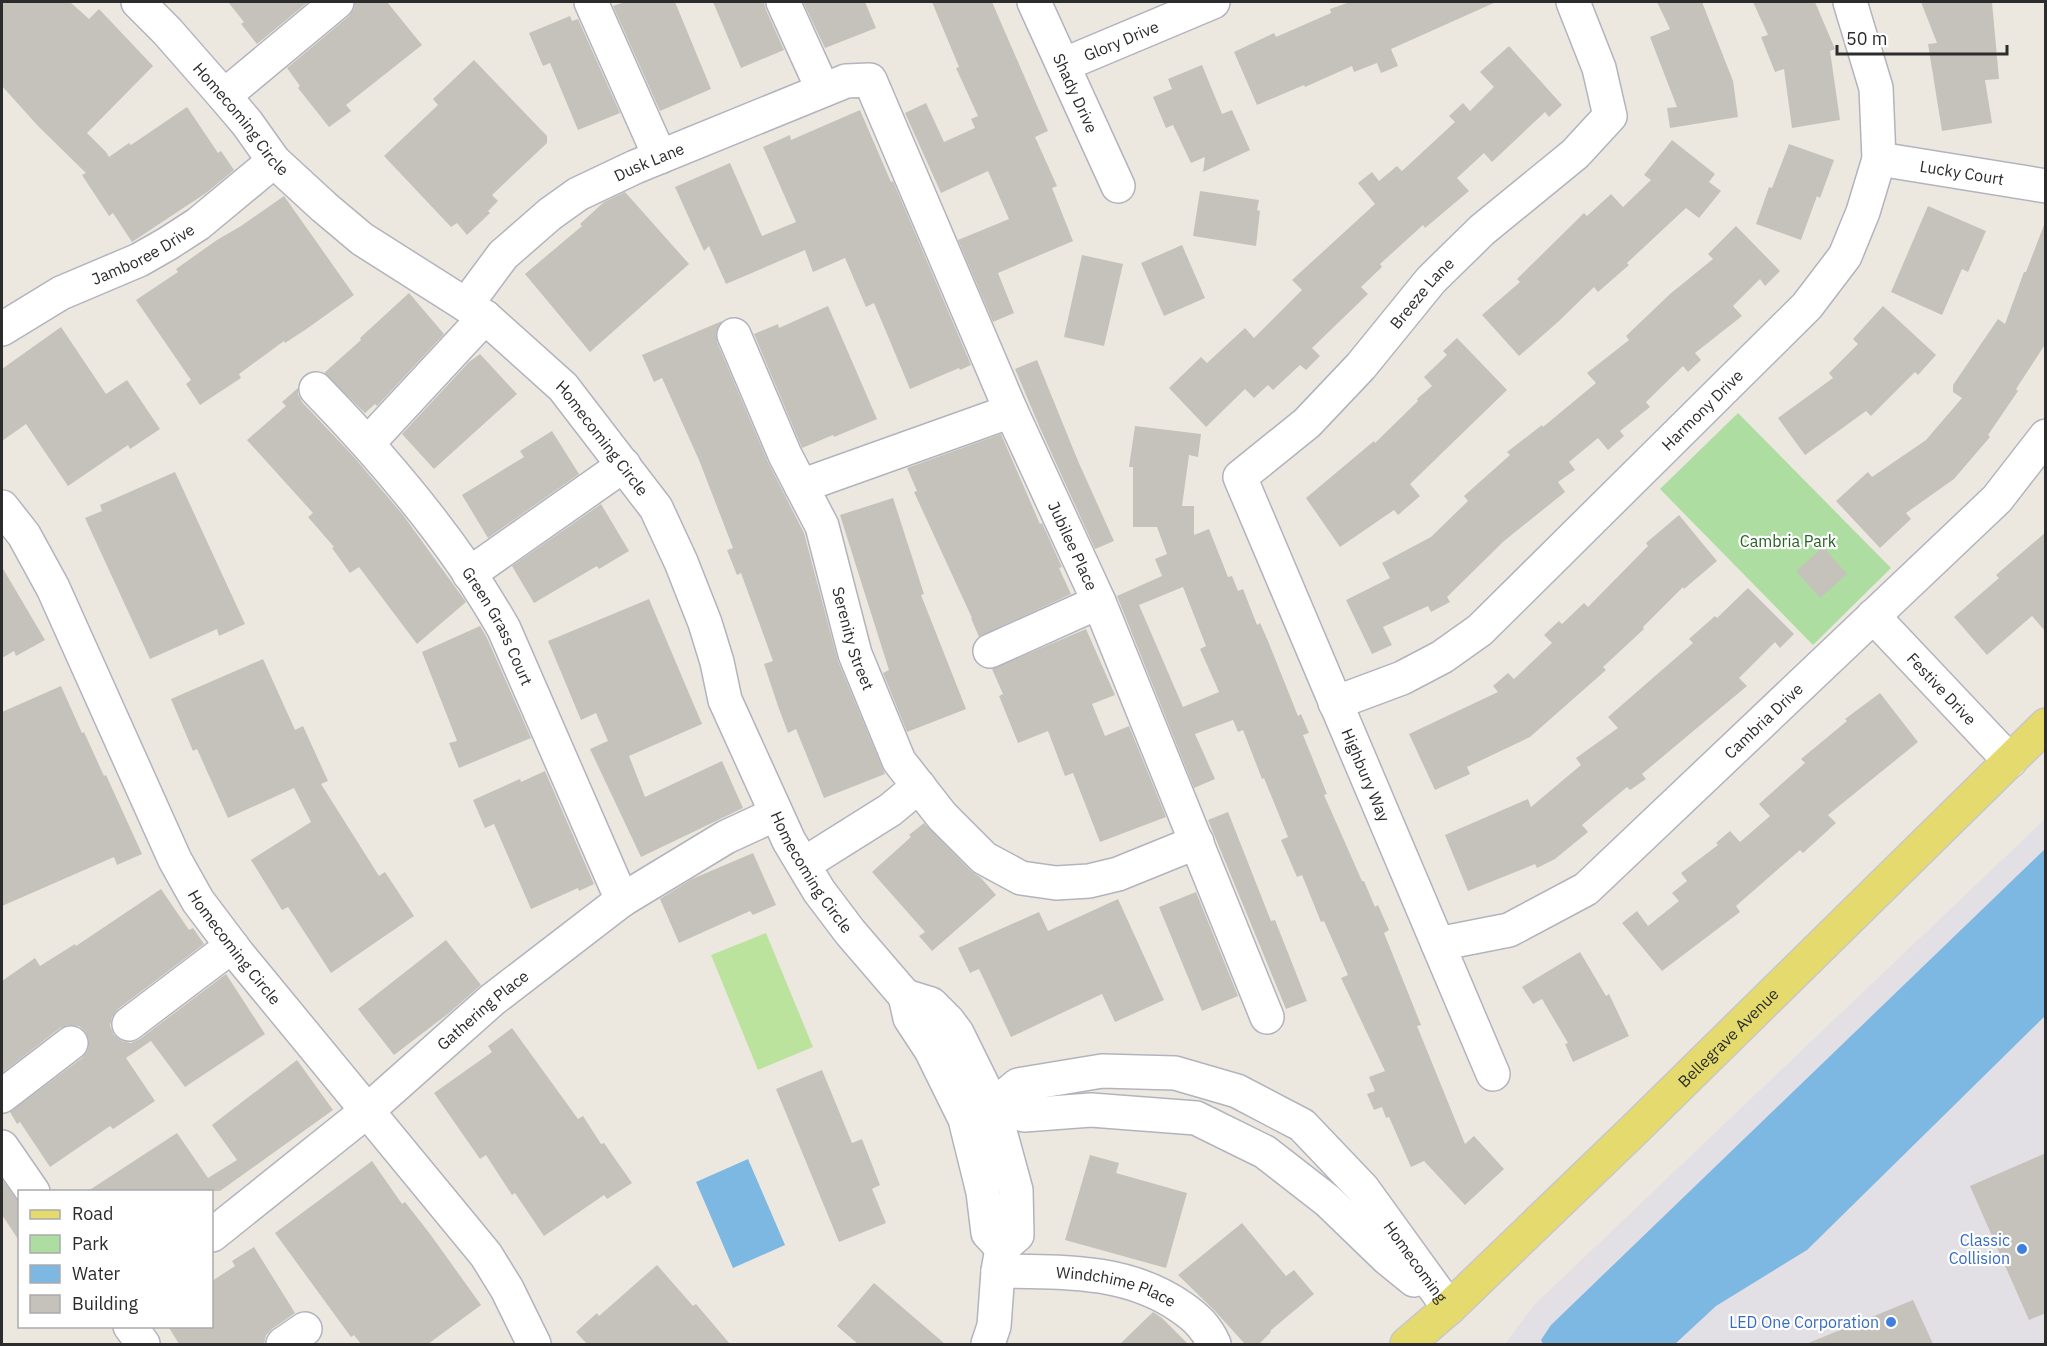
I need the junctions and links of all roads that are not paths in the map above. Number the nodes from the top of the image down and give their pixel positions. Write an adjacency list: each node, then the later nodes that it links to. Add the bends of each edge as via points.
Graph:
1 (138, 2): 12 (street, Homecoming Circle)
2 (337, 2): 12 (street)
3 (591, 2): 13 (street)
4 (783, 2): 11 (street)
5 (1034, 2): 9 (street, Shady Drive)
6 (1213, 2): 9 (street, Glory Drive)
7 (1573, 2): 26 (street, Breeze Lane, via 1599,68 1610,116 1575,154 1482,230 1431,280 1361,366 1307,423)
8 (1850, 2): 14 (street, Harmony Drive, via 1876,88)
9 (1063, 65): 16 (street, Shady Drive)
10 (870, 80): 11 (street, Dusk Lane, via 846,81); 22 (street, Jubilee Place)
11 (823, 90): 13 (street, Dusk Lane)
12 (224, 96): 15 (street, Homecoming Circle)
13 (660, 157): 18 (street, Dusk Lane, via 578,194 550,214 503,255)
14 (1879, 159): 17 (street, Lucky Court); 33 (street, Harmony Drive, via 1845,256 1807,306 1480,630 1442,657 1402,678)
15 (274, 161): 18 (street, Homecoming Circle, via 362,239); 19 (street, Jamboree Drive, via 198,224 167,244 61,293)
16 (1118, 186)
17 (2046, 186)
18 (476, 311): 24 (street, Dusk Lane); 25 (street, Homecoming Circle, via 563,387)
19 (2, 329)
20 (734, 335): 27 (street, Serenity Street)
21 (316, 389): 24 (street, Green Grass Court)
22 (1011, 411): 27 (street); 30 (street, Jubilee Place)
23 (2046, 436): 31 (street, Cambria Drive, via 1997,500)
24 (368, 443): 29 (street, Green Grass Court)
25 (624, 465): 29 (street); 37 (street, Homecoming Circle, via 656,508 681,562 705,623 725,700)
26 (1240, 477): 33 (street, Highbury Way)
27 (801, 486): 36 (street, Serenity Street, via 822,526 855,654 899,761)
28 (2, 507): 42 (street, Homecoming Circle, via 24,535 53,588 175,860 198,901)
29 (469, 574): 40 (street, Green Grass Court, via 504,629)
30 (1099, 602): 32 (street); 38 (street, Jubilee Place)
31 (1874, 616): 35 (street, Festive Drive); 41 (street, Cambria Drive, via 1586,889 1509,930)
32 (990, 651)
33 (1335, 703): 41 (street, Highbury Way)
34 (2046, 724): 35 (main road, Bellegrave Avenue)
35 (2010, 761): 57 (main road, Bellegrave Avenue)
36 (919, 786): 38 (street, Serenity Street, via 942,816 984,858 1021,878 1056,883 1089,881 1118,874); 39 (street, via 890,810)
37 (776, 814): 39 (street, Homecoming Circle); 40 (street, Gathering Place, via 726,837)
38 (1197, 842): 44 (street, Jubilee Place)
39 (804, 864): 43 (street, Homecoming Circle, via 850,932)
40 (622, 900): 51 (street, Gathering Place, via 492,1000)
41 (1438, 944): 47 (street, Highbury Way)
42 (232, 946): 45 (street); 51 (street, Homecoming Circle)
43 (905, 996): 50 (street, Homecoming Circle, via 931,1004 948,1021); 56 (street, Homecoming Circle, via 909,1018 931,1050 965,1119 983,1192 988,1233)
44 (1267, 1017)
45 (129, 1024)
46 (71, 1043): 49 (street)
47 (1493, 1074)
48 (1213, 1084): 50 (street, Homecoming, via 1175,1073 1102,1071 1018,1085); 52 (street); 57 (street, Homecoming, via 1237,1091 1302,1125 1363,1189)
49 (2, 1096)
50 (993, 1106): 52 (street, Homecoming, via 1024,1115 1091,1110); 56 (street, Homecoming Circle, via 1016,1190 1017,1235)
51 (367, 1111): 55 (street, Gathering Place); 60 (street, Homecoming Circle, via 486,1255)
52 (1200, 1120): 57 (street, Homecoming, via 1264,1152 1328,1202 1387,1258)
53 (2, 1147): 54 (street)
54 (32, 1190)
55 (213, 1234)
56 (1000, 1259): 61 (street, Homecoming Circle, via 994,1326); 62 (street, Windchime Place, via 1118,1278 1164,1295 1199,1320)
57 (1449, 1308): 63 (main road, Bellegrave Avenue)
58 (131, 1328): 59 (street)
59 (143, 1344)
60 (534, 1344)
61 (988, 1344)
62 (1214, 1344)
63 (1407, 1344)

